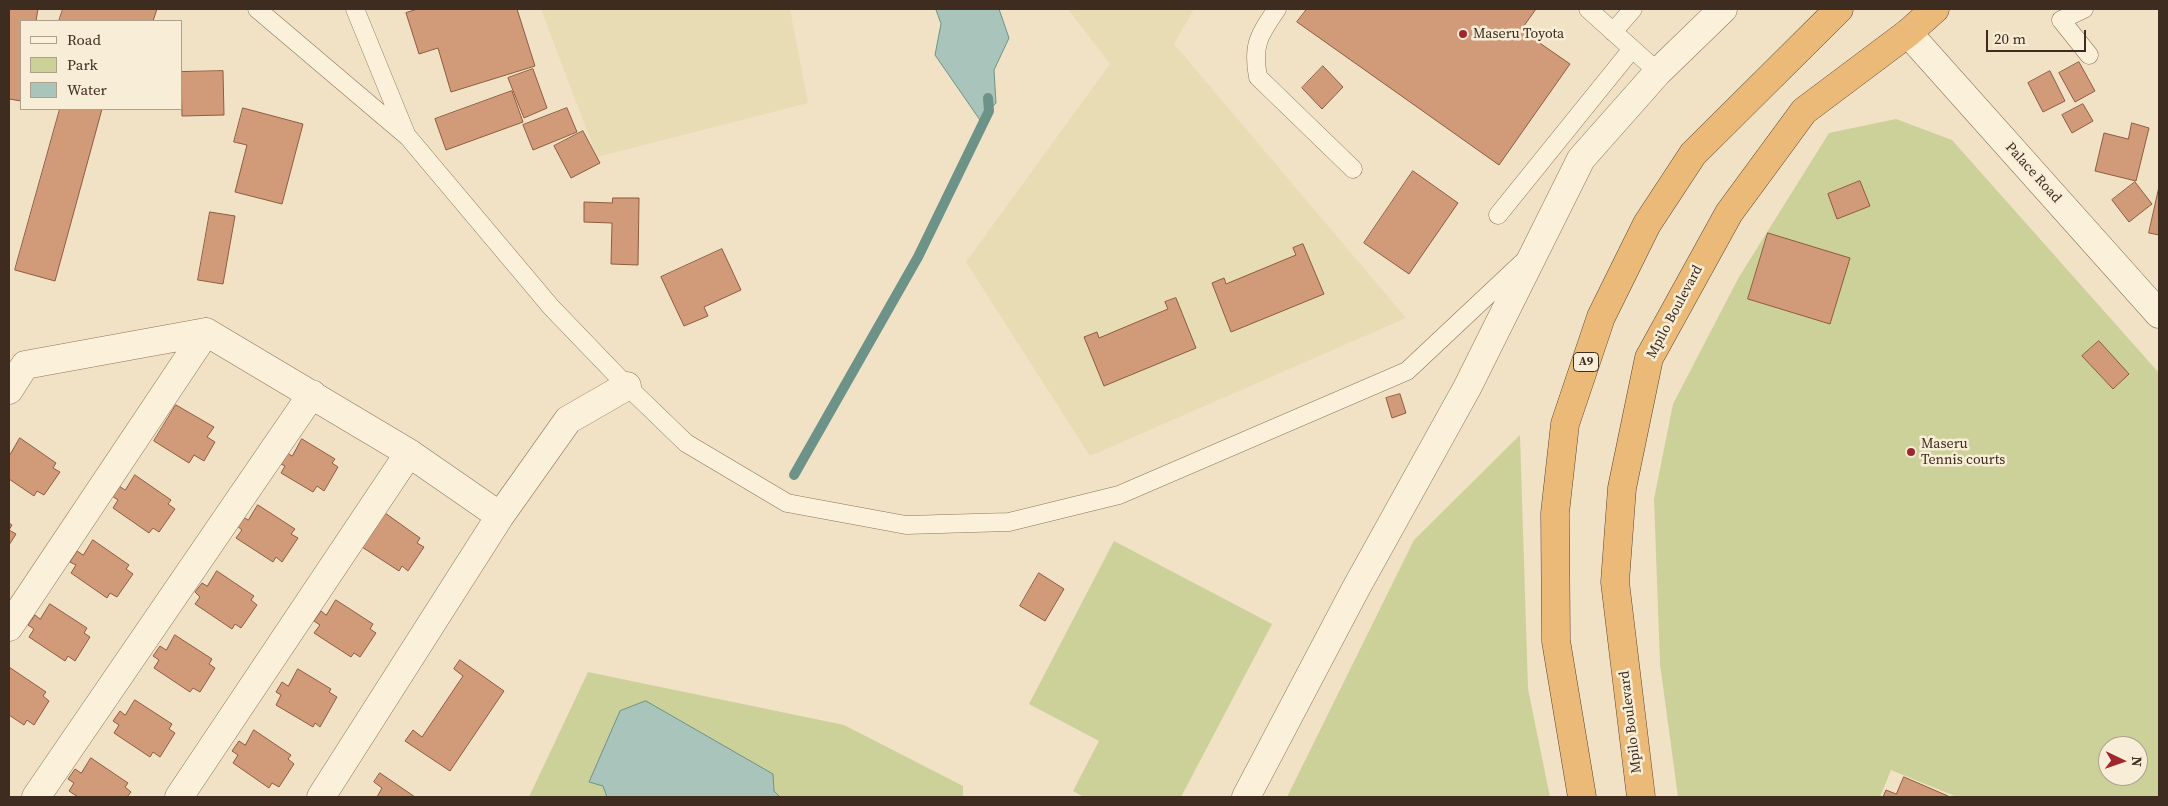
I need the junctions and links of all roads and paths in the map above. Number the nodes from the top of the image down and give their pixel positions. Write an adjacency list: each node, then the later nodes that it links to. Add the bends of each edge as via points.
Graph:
1 (257, 9): 15 (lane)
2 (355, 9): 15 (lane)
3 (1277, 9): 16 (lane, via 1258,39 1254,57 1258,77)
4 (1588, 9): 10 (lane)
5 (1633, 9): 10 (lane)
6 (1723, 9): 14 (street)
7 (1839, 9): 31 (highway, A9, via 1693,154 1647,224 1601,317 1565,424 1555,513 1556,641)
8 (1935, 9): 11 (highway, Mpilo Boulevard)
9 (2084, 9): 13 (lane, via 2061,20)
10 (1613, 32): 12 (lane)
11 (1908, 33): 19 (street, Palace Road); 32 (highway, Mpilo Boulevard, via 1804,111 1729,213 1649,358 1622,488 1614,582)
12 (1632, 49): 14 (lane); 17 (lane)
13 (2089, 54)
14 (1658, 72): 18 (street, via 1581,159)
15 (408, 137): 21 (lane, via 551,307)
16 (1353, 169)
17 (1498, 215)
18 (1538, 248): 21 (lane, via 1407,371 1119,495 1010,522 906,524 787,503 686,443); 30 (street, via 1467,388 1355,590)
19 (2159, 314)
20 (206, 332): 22 (street, via 25,365); 23 (street); 26 (street)
21 (627, 386): 25 (street, via 568,420)
22 (9, 390)
23 (312, 394): 24 (street); 27 (street)
24 (409, 453): 25 (street); 28 (street)
25 (500, 516): 29 (street)
26 (9, 627)
27 (36, 797)
28 (179, 797)
29 (321, 797)
30 (1246, 797)
31 (1582, 797)
32 (1641, 797)

